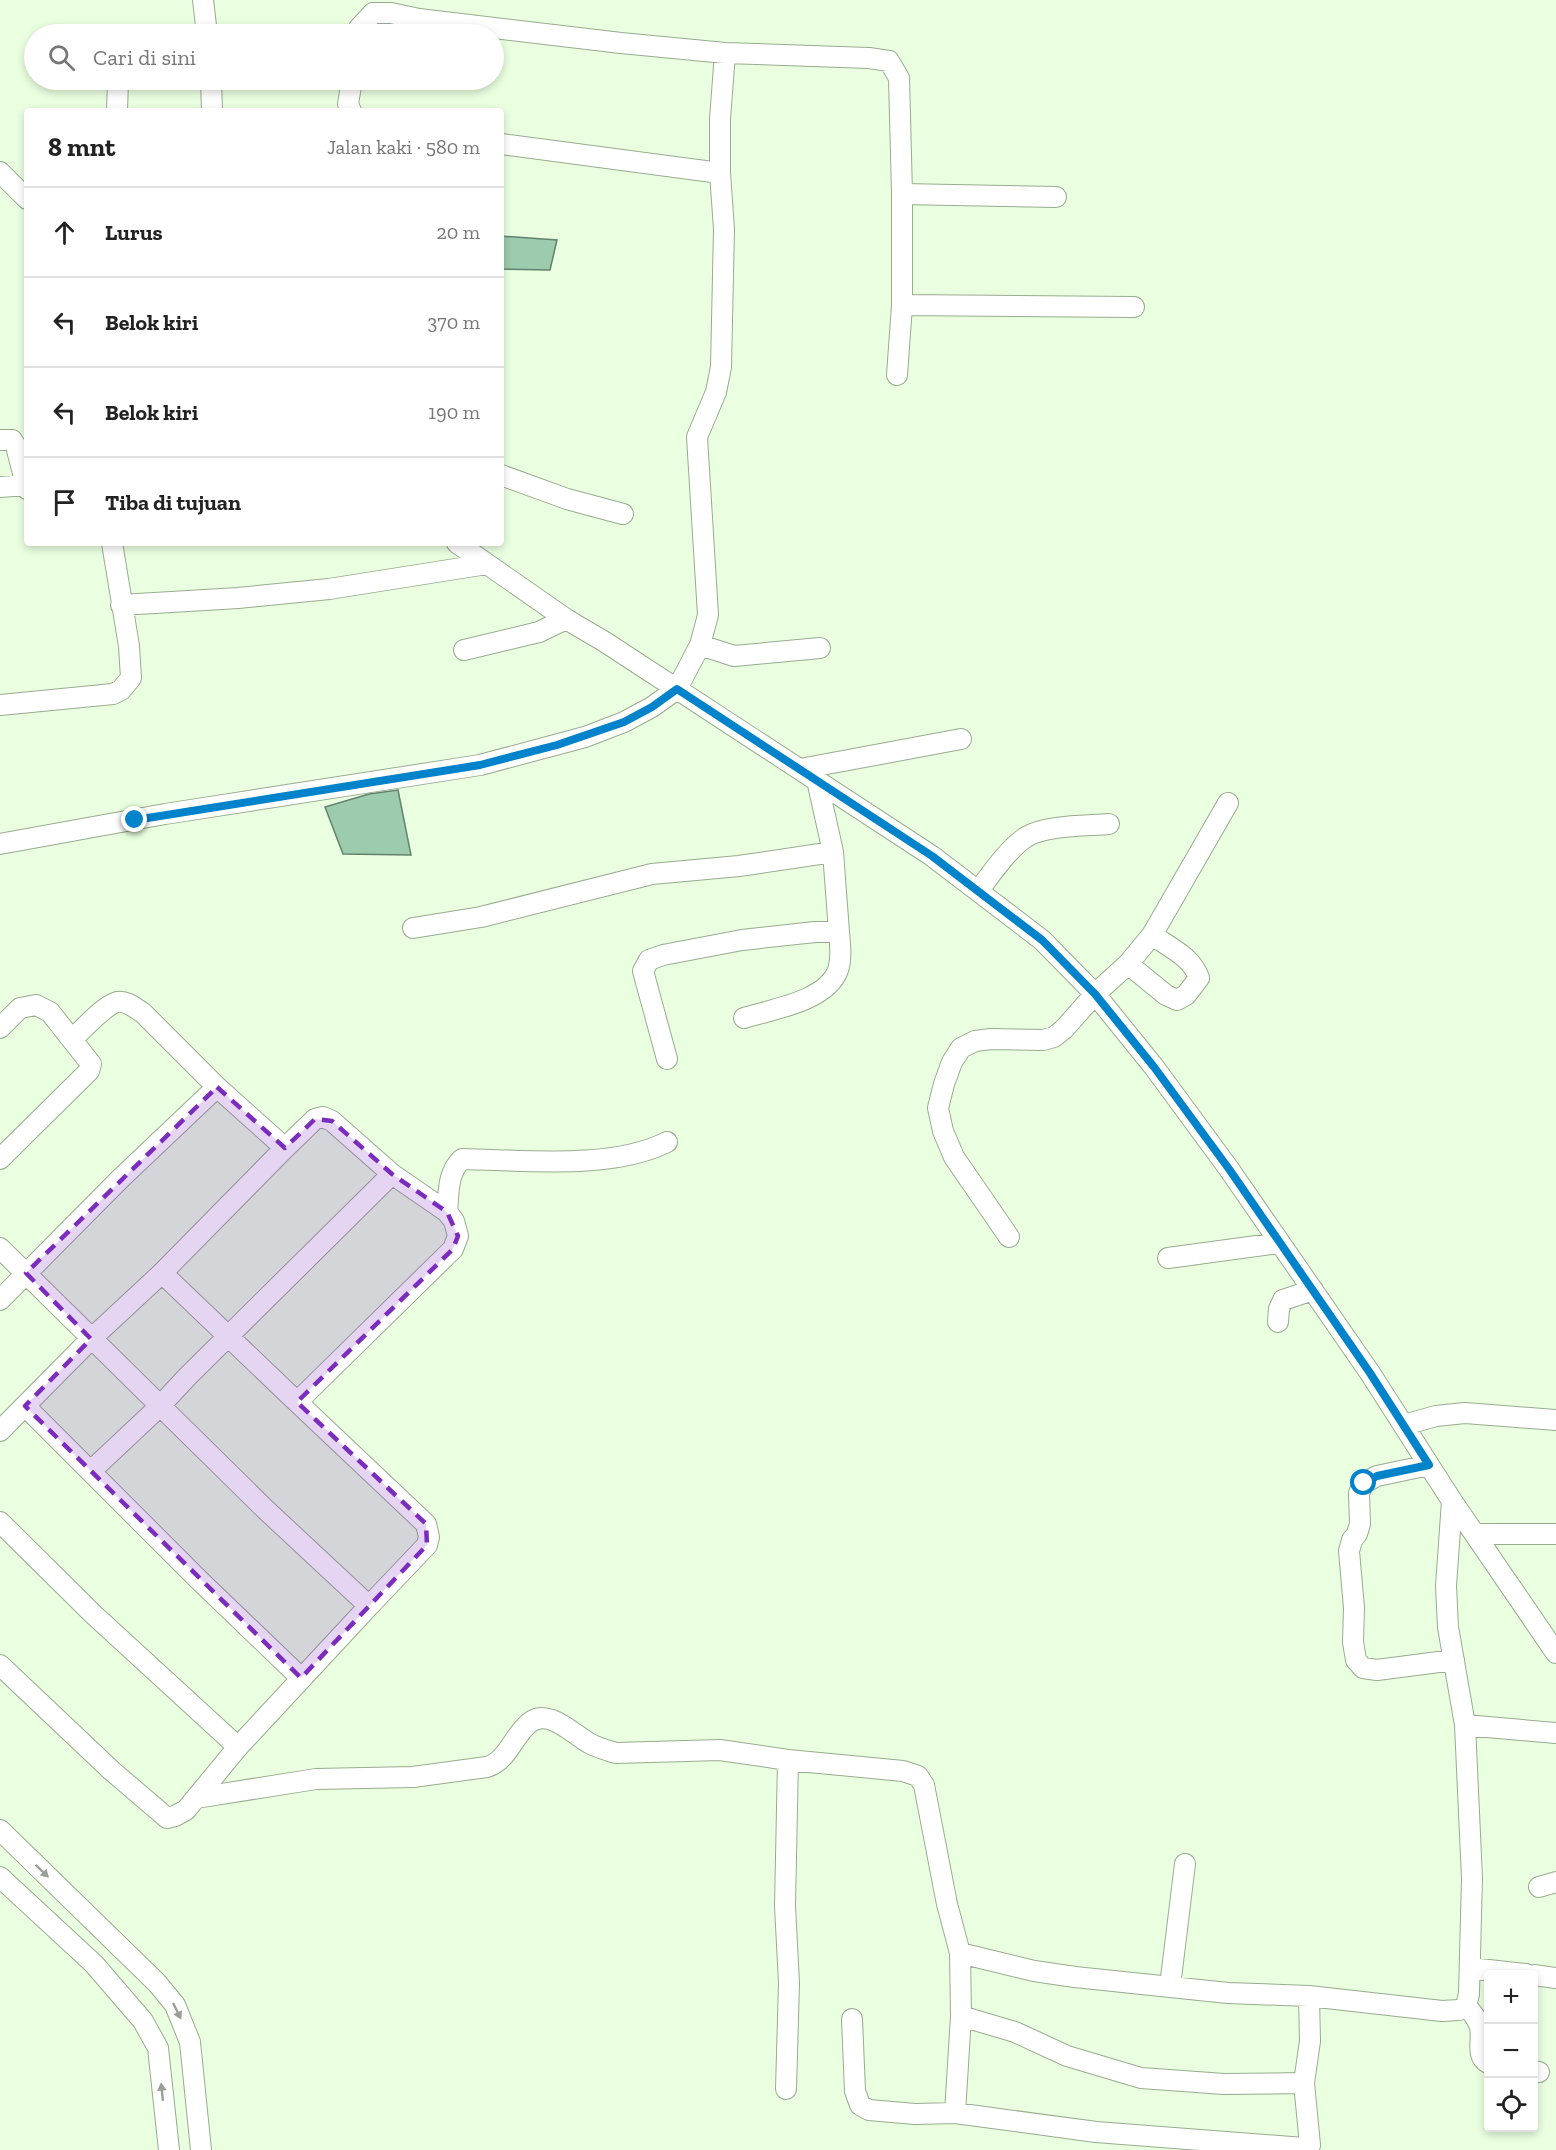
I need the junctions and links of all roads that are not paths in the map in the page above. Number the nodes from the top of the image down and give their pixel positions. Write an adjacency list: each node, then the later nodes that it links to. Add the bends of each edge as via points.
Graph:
1 (203, 0): 2 (street)
2 (206, 24)
3 (363, 24): 4 (street, via 373,13 391,13)
4 (461, 24)
5 (504, 29): 6 (street)
6 (725, 53): 15 (street); 16 (street, via 889,61 898,78)
7 (118, 90): 10 (street)
8 (211, 90): 11 (street)
9 (350, 90): 12 (street)
10 (117, 108)
11 (212, 108)
12 (350, 108)
13 (504, 144): 15 (street)
14 (0, 172): 17 (street)
15 (720, 173): 33 (street, via 724,229 722,367 698,437 708,603)
16 (902, 194): 18 (street); 19 (street)
17 (24, 196)
18 (1056, 198)
19 (902, 305): 20 (street); 21 (street)
20 (1134, 307)
21 (897, 375)
22 (0, 440): 24 (street, via 12,440)
23 (504, 476): 27 (street)
24 (24, 479)
25 (0, 487): 26 (street)
26 (24, 487)
27 (622, 514)
28 (112, 546): 31 (street)
29 (461, 546): 30 (street)
30 (487, 564): 31 (street, via 329,589); 32 (street)
31 (121, 605): 37 (street, via 131,678 122,690)
32 (566, 619): 35 (street, via 539,632); 36 (street)
33 (700, 645): 34 (street, via 734,656); 36 (street)
34 (820, 648)
35 (464, 650)
36 (677, 689): 39 (street); 43 (street, via 624,722 576,740 480,765)
37 (0, 705)
38 (961, 739): 39 (street)
39 (800, 769): 40 (street)
40 (817, 780): 44 (street); 45 (street)
41 (1228, 802): 48 (street)
42 (1109, 824): 45 (street, via 1044,831 1026,838)
43 (0, 844)
44 (833, 852): 46 (street, via 652,874 515,909); 47 (street)
45 (979, 890): 50 (street, via 1042,940)
46 (413, 928)
47 (839, 932): 51 (street, via 839,968 831,983 803,1000); 54 (street, via 742,940 649,960 643,971)
48 (1152, 935): 49 (street); 49 (street, via 1197,970 1199,978 1186,995 1177,1000 1166,995)
49 (1128, 964): 50 (street)
50 (1095, 994): 61 (street, via 1054,1037 991,1039 961,1048 944,1084 938,1108 954,1157); 62 (street, via 1154,1067)
51 (744, 1018)
52 (0, 1028): 53 (street, via 20,1008 36,1005 51,1012)
53 (72, 1039): 55 (street, via 108,1007 128,1003 143,1012); 58 (street, via 91,1067)
54 (667, 1059)
55 (217, 1087): 57 (street); 65 (street)
56 (666, 1142): 60 (street, via 639,1154 599,1159 462,1159 452,1172)
57 (285, 1148): 59 (street, via 315,1119 323,1117); 66 (street)
58 (0, 1159)
59 (392, 1174): 60 (street); 70 (street)
60 (447, 1212): 72 (street, via 458,1236 453,1249)
61 (1009, 1237)
62 (1279, 1243): 64 (street); 67 (street)
63 (0, 1248): 65 (street)
64 (1168, 1258)
65 (26, 1273): 68 (street); 71 (street)
66 (162, 1273): 70 (street); 71 (street)
67 (1313, 1290): 69 (street, via 1283,1300); 76 (street)
68 (0, 1299)
69 (1278, 1322)
70 (229, 1335): 72 (street); 74 (street)
71 (91, 1339): 73 (street); 74 (street)
72 (297, 1402): 84 (street, via 426,1524 426,1545)
73 (26, 1406): 77 (street); 79 (street)
74 (159, 1407): 79 (street); 84 (street)
75 (1556, 1420): 76 (street, via 1465,1413)
76 (1404, 1425): 78 (street)
77 (0, 1431)
78 (1429, 1465): 80 (street); 86 (street, via 1377,1476 1364,1483 1359,1493 1360,1524 1349,1551 1353,1642 1356,1660 1363,1668 1377,1670)
79 (92, 1470): 88 (street)
80 (1452, 1501): 82 (street); 86 (street, via 1446,1586)
81 (0, 1522): 91 (street)
82 (1475, 1534): 83 (street); 85 (street)
83 (1556, 1534)
84 (369, 1606): 88 (street)
85 (1556, 1653)
86 (1454, 1660): 89 (street)
87 (0, 1665): 93 (street, via 167,1818 186,1810)
88 (301, 1678): 91 (street)
89 (1465, 1725): 90 (street); 98 (street, via 1472,1878)
90 (1556, 1733)
91 (238, 1747): 93 (street)
92 (788, 1760): 93 (street, via 720,1750 616,1753 600,1749 553,1720 538,1718 528,1723 498,1762 487,1767 413,1777 316,1779); 97 (street, via 903,1771 918,1776 924,1785); 109 (street)
93 (196, 1798)
94 (0, 1830): 112 (street, one-way to 112, via 175,2005 190,2042)
95 (1185, 1864): 102 (street)
96 (0, 1877): 111 (street, one-way to 96, via 158,2048 143,2021 94,1964)
97 (960, 1953): 102 (street, via 1034,1971); 105 (street)
98 (1470, 1968): 99 (street); 104 (street)
99 (1489, 1970)
100 (1538, 1976): 101 (street)
101 (1556, 1978)
102 (1170, 1986): 103 (street)
103 (1309, 1996): 104 (street, via 1442,2011); 108 (street, via 1310,2041)
104 (1466, 2006): 107 (street, via 1480,2028)
105 (962, 2016): 108 (street, via 1015,2032 1067,2056 1141,2078 1224,2084); 110 (street)
106 (852, 2019): 110 (street, via 855,2091 860,2105 869,2110 915,2114)
107 (1484, 2059)
108 (1304, 2083): 110 (street, via 1310,2145 1304,2148 1096,2132)
109 (786, 2089)
110 (955, 2113)
111 (169, 2150)
112 (201, 2150)

